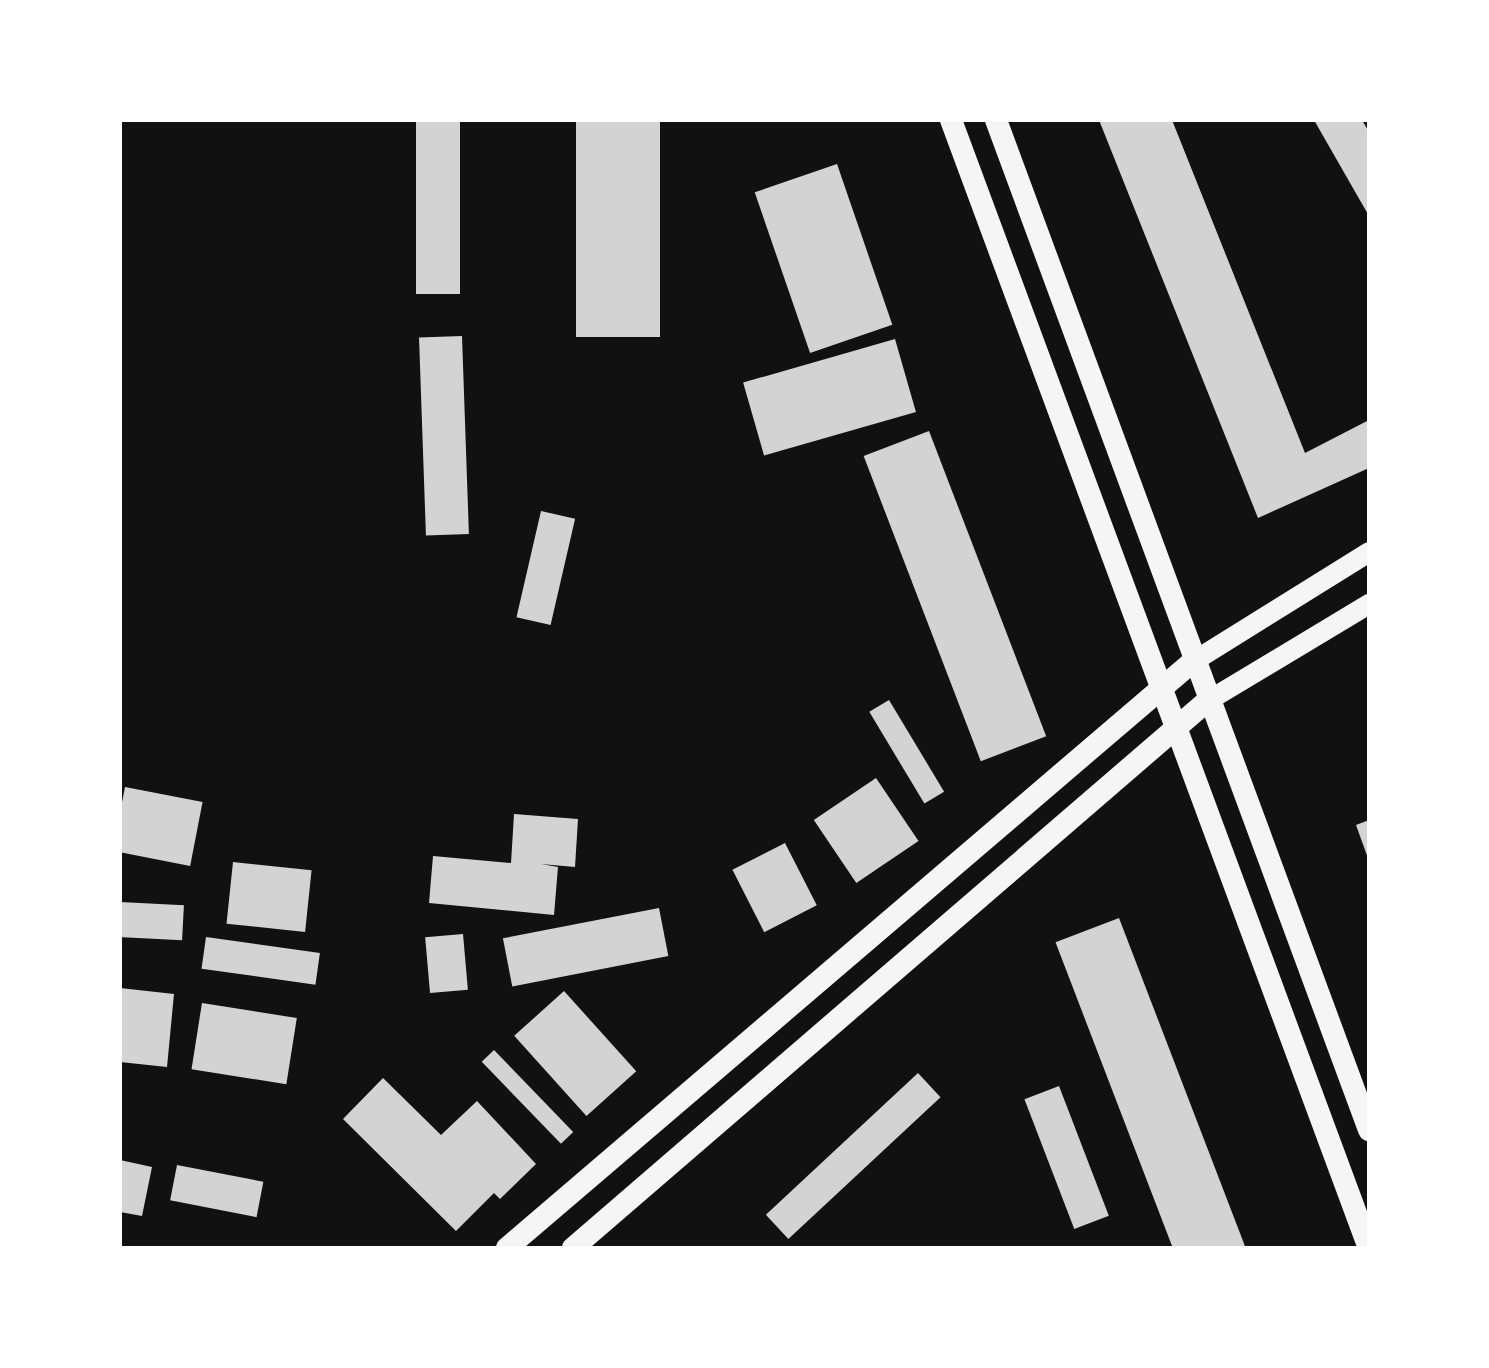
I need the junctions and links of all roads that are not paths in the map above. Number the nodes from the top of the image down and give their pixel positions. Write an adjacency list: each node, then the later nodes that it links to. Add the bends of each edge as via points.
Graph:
1 (951, 120): 6 (highway)
2 (996, 120): 5 (highway)
3 (1369, 552): 5 (main road)
4 (1369, 604): 7 (main road)
5 (1191, 663): 6 (highway); 7 (highway)
6 (1156, 687): 8 (highway); 10 (highway)
7 (1206, 702): 8 (highway); 9 (highway)
8 (1172, 730): 11 (highway); 12 (highway)
9 (1369, 1130)
10 (507, 1248)
11 (573, 1248)
12 (1369, 1248)

